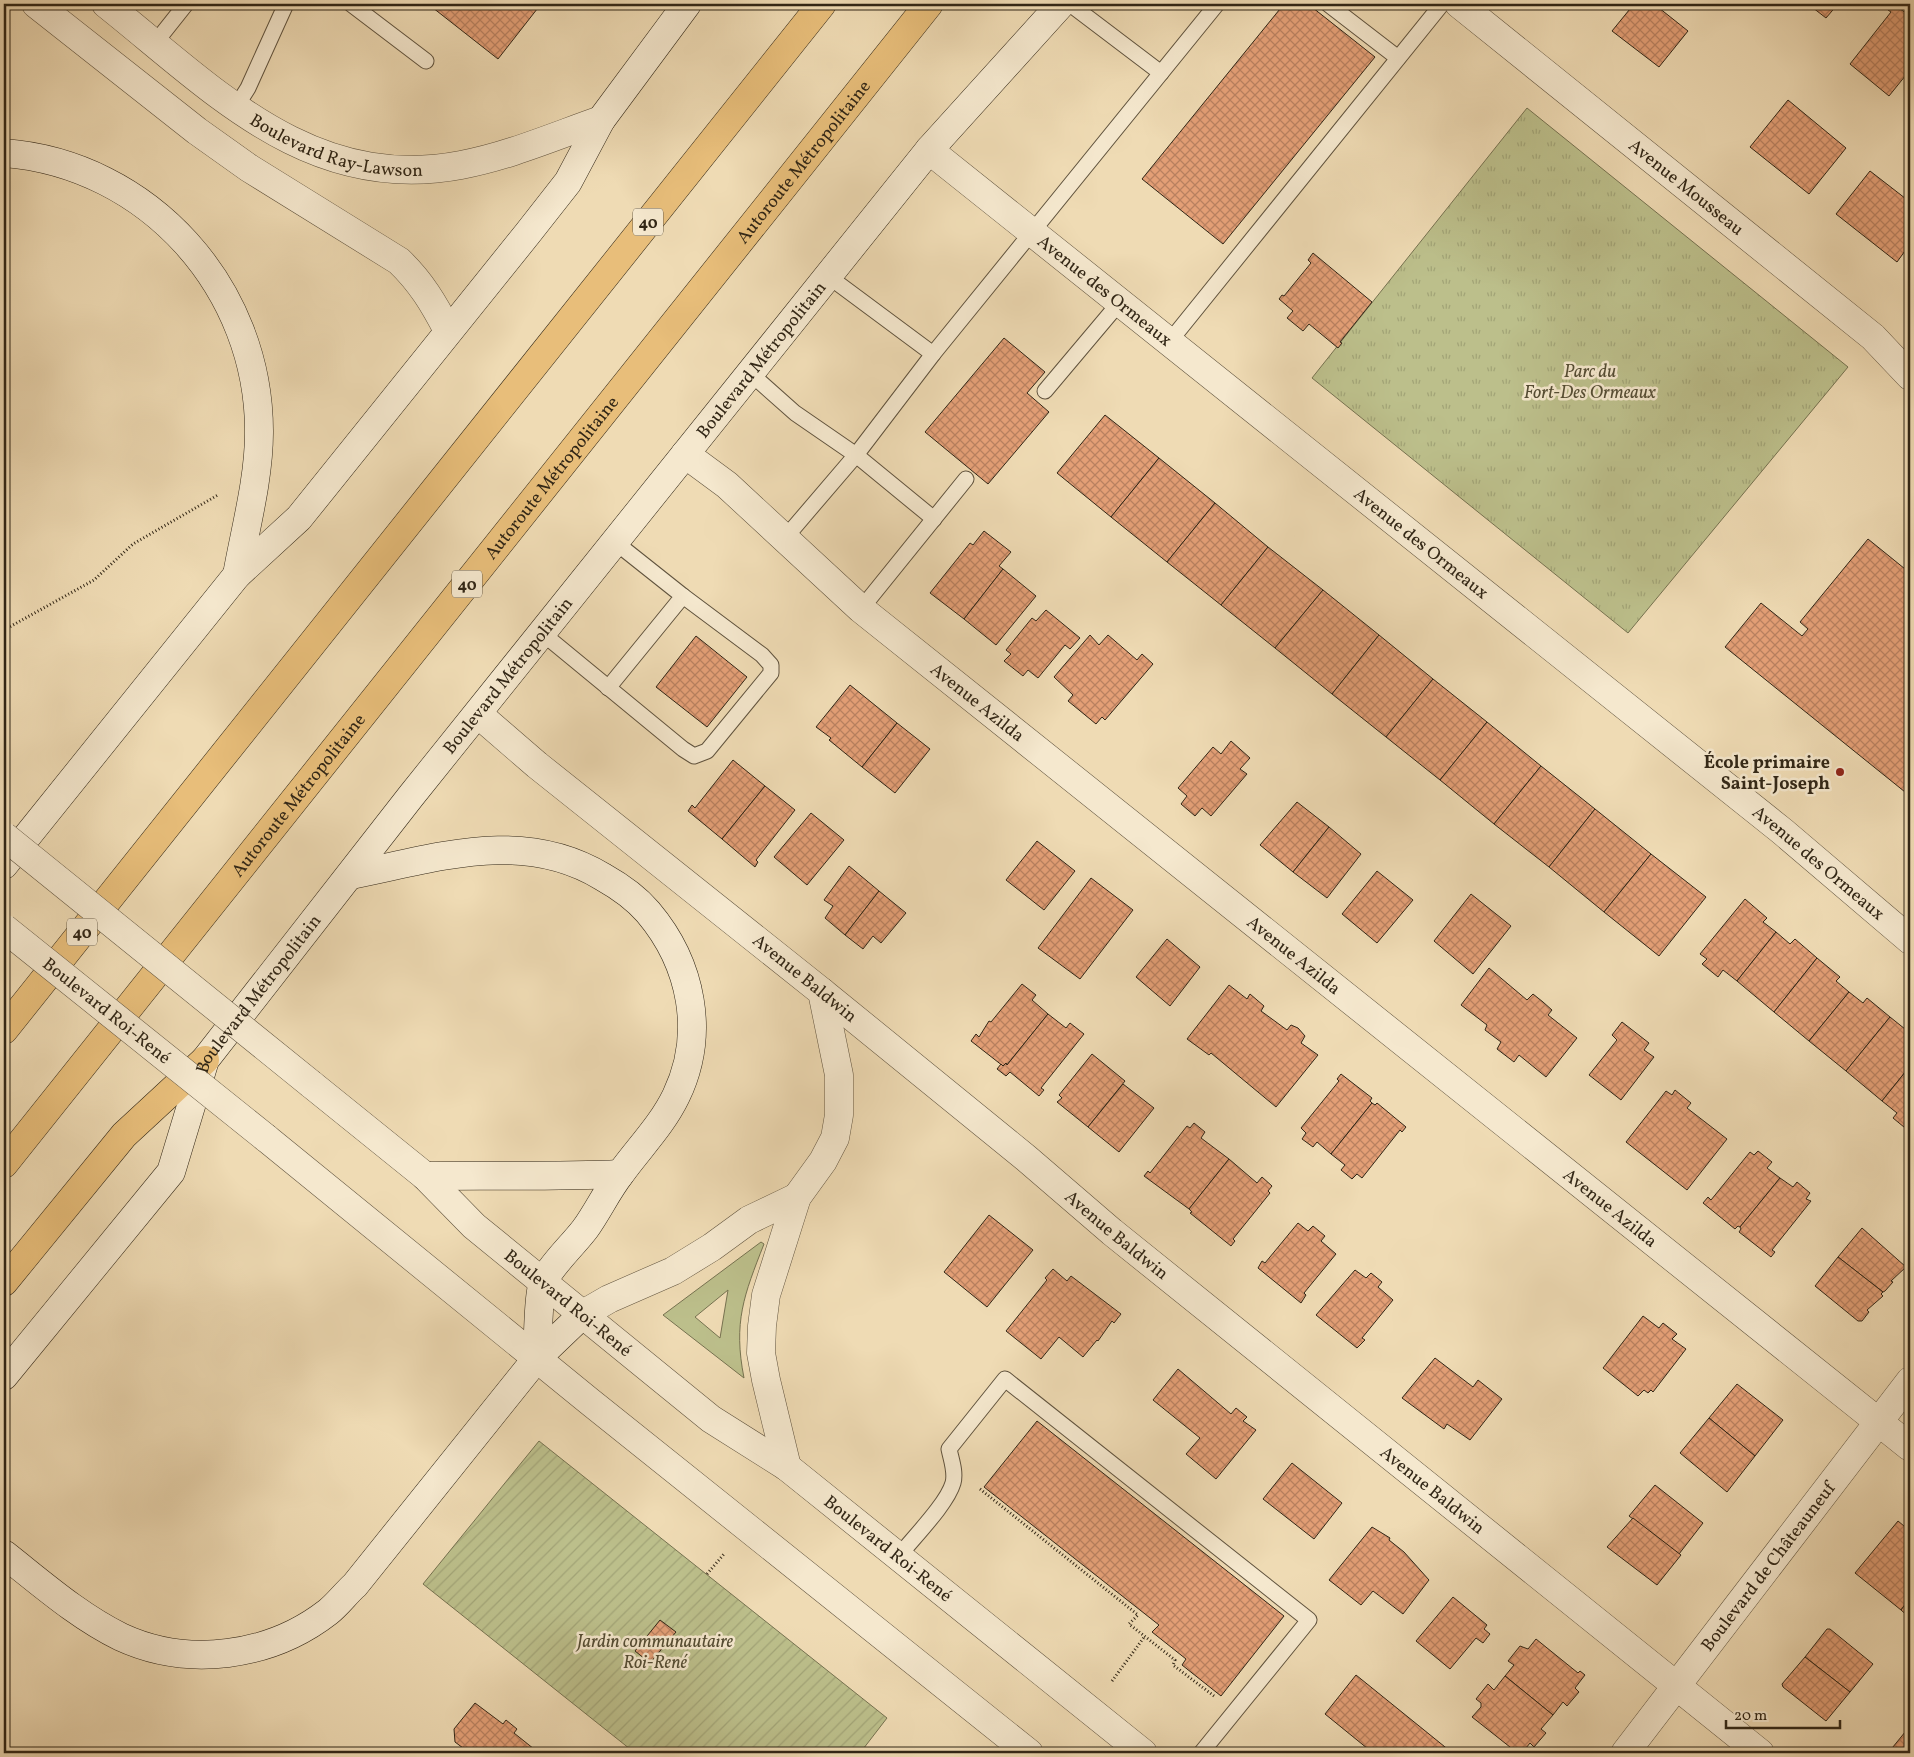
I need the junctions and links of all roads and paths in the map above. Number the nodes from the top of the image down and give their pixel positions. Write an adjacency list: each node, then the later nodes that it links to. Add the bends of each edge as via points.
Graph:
1 (36, 4): 26 (street, via 248,168 399,261 431,297)
2 (106, 4): 15 (street, Boulevard Ray-Lawson)
3 (186, 4): 15 (lane)
4 (286, 4): 19 (lane)
5 (351, 4): 17 (lane)
6 (687, 4): 20 (street)
7 (822, 4): 52 (highway, 40)
8 (929, 4): 54 (highway, Autoroute Métropolitaine / 40)
9 (1061, 4): 21 (street, Boulevard Métropolitain)
10 (1070, 4): 18 (lane)
11 (1217, 4): 18 (lane)
12 (1328, 4): 16 (lane)
13 (1442, 4): 16 (lane)
14 (1459, 4): 30 (street, Avenue Mousseau, via 1873,337)
15 (155, 43): 19 (street, Boulevard Ray-Lawson)
16 (1398, 58): 27 (lane)
17 (426, 61)
18 (1161, 74): 23 (lane)
19 (236, 107): 20 (street, Boulevard Ray-Lawson, via 308,150 366,167 399,169 460,165)
20 (601, 120): 26 (street, via 568,182)
21 (930, 150): 23 (street, Avenue des Ormeaux); 24 (street, Boulevard Métropolitain)
22 (4, 153): 39 (street, via 47,159 77,169 132,197 158,215 183,239 205,264 224,295 247,351 258,407 257,463)
23 (1031, 232): 25 (street, Avenue des Ormeaux); 28 (lane)
24 (828, 276): 28 (lane); 29 (street, Boulevard Métropolitain)
25 (1120, 302): 27 (street, Avenue des Ormeaux); 31 (lane)
26 (448, 331): 39 (street, via 299,518)
27 (1170, 341): 50 (street, Avenue des Ormeaux, via 1782,831)
28 (932, 354): 33 (lane)
29 (750, 373): 32 (street, Boulevard Métropolitain); 33 (lane, via 795,413)
30 (1910, 376)
31 (1045, 390)
32 (685, 454): 37 (street, Avenue Azilda, via 727,485); 38 (street, Boulevard Métropolitain)
33 (856, 455): 36 (lane); 37 (lane)
34 (966, 479): 36 (lane)
35 (222, 492): 42 (path, via 133,544 94,580)
36 (934, 519): 41 (lane)
37 (785, 538): 41 (street, Avenue Azilda)
38 (615, 542): 40 (lane); 43 (street, Boulevard Métropolitain)
39 (237, 575): 47 (street)
40 (683, 596): 44 (lane); 44 (lane, via 762,655 771,665 771,673 707,751 694,756)
41 (861, 609): 64 (street, Avenue Azilda)
42 (4, 630)
43 (542, 633): 44 (lane); 45 (street, Boulevard Métropolitain)
44 (608, 688)
45 (478, 714): 48 (street, Boulevard Métropolitain); 51 (street, Avenue Baldwin, via 537,765)
46 (4, 836): 56 (street, Boulevard Roi-René, bridge)
47 (4, 865)
48 (351, 875): 53 (street, Boulevard Métropolitain); 55 (street, via 471,852 531,850 563,857 589,868 642,905 660,926 680,963 692,1010 692,1040 685,1074 675,1098)
49 (4, 928): 61 (street, Boulevard Roi-René, bridge)
50 (1910, 940)
51 (822, 992): 57 (street, via 839,1075 839,1115 834,1138 823,1161); 74 (street, Avenue Baldwin, via 1112,1232)
52 (4, 1030)
53 (205, 1060): 58 (highway, via 124,1136); 62 (street, Boulevard Métropolitain, via 171,1172)
54 (4, 1164)
55 (620, 1174): 56 (street); 59 (street, via 586,1227)
56 (425, 1176): 59 (street, Boulevard Roi-René, via 474,1226)
57 (796, 1197): 60 (street, via 749,1220 673,1271); 66 (street, via 766,1295 761,1353)
58 (4, 1282)
59 (542, 1282): 60 (street, Boulevard Roi-René); 61 (street)
60 (583, 1314): 61 (street); 66 (street, Boulevard Roi-René, via 710,1419)
61 (537, 1358): 68 (street, via 355,1584 329,1611 271,1643 205,1656 147,1648 96,1623); 76 (street, Boulevard Roi-René)
62 (4, 1376)
63 (1910, 1381): 64 (street, Boulevard de Châteauneuf)
64 (1878, 1421): 65 (street, Avenue Azilda); 74 (street, Boulevard de Châteauneuf)
65 (1910, 1447)
66 (787, 1467): 70 (street, Boulevard Roi-René)
67 (980, 1489): 72 (path, via 1138,1615 1129,1624)
68 (4, 1554)
69 (724, 1554): 71 (path)
70 (899, 1556): 77 (street, Boulevard Roi-René); 78 (lane, via 953,1483 949,1449 1005,1379 1309,1620)
71 (706, 1574)
72 (1145, 1636): 73 (path); 75 (path, via 1175,1660 1173,1665)
73 (1112, 1681)
74 (1677, 1687): 79 (street, Boulevard de Châteauneuf); 80 (street, Avenue Baldwin)
75 (1216, 1698)
76 (1029, 1753)
77 (1143, 1753)
78 (1201, 1753)
79 (1625, 1753)
80 (1760, 1753)

